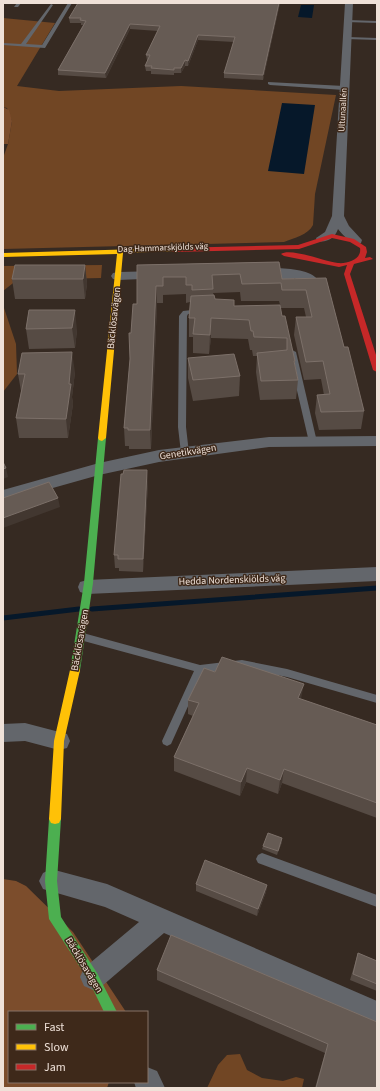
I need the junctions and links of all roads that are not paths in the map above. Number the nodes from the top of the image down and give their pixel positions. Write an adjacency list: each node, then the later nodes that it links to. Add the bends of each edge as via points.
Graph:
1 (70, 3): 9 (lane, via 43,47)
2 (349, 3): 4 (street, Ultunaallén)
3 (51, 5): 9 (lane)
4 (348, 21): 5 (lane); 6 (street, Ultunaallén)
5 (377, 22)
6 (348, 38): 7 (lane); 11 (street, Ultunaallén)
7 (377, 39)
8 (3, 44): 9 (lane)
9 (23, 46)
10 (270, 83): 11 (lane)
11 (344, 88): 12 (street, Ultunaallén)
12 (338, 216): 13 (street, Ultunaallén, via 330,234); 14 (street, via 344,228)
13 (319, 240): 14 (street, Dag Hammarskjölds väg, via 338,236); 17 (street, Dag Hammarskjölds väg, via 299,247); 20 (street, via 312,246 312,250 316,257)
14 (357, 241): 15 (street, Dag Hammarskjölds väg); 21 (street, via 366,250 362,259)
15 (373, 244)
16 (3, 255): 17 (street, Dag Hammarskjölds väg)
17 (120, 256): 19 (street, Dag Hammarskjölds väg); 20 (street, Dag Hammarskjölds väg, via 293,254); 26 (street, Bäcklösavägen)
18 (377, 257): 21 (street, Dag Hammarskjölds väg)
19 (3, 262)
20 (327, 262): 21 (street, Dag Hammarskjölds väg); 24 (street)
21 (353, 263): 24 (street)
22 (243, 273): 23 (street)
23 (287, 274)
24 (347, 274): 29 (street)
25 (173, 275): 26 (street)
26 (118, 276): 34 (street, Bäcklösavägen)
27 (211, 310): 33 (lane, via 185,312 183,316 182,427)
28 (291, 344): 32 (lane)
29 (375, 358): 30 (street)
30 (377, 370)
31 (377, 441): 32 (street, Genetikvägen)
32 (313, 442): 33 (street, Genetikvägen, via 269,442)
33 (185, 453): 34 (street, Genetikvägen)
34 (99, 469): 35 (street, Genetikvägen); 37 (street, Bäcklösavägen)
35 (3, 496)
36 (377, 574): 37 (street, Hedda Nordenskiölds väg)
37 (87, 586): 38 (street, Bäcklösavägen)
38 (82, 637): 39 (lane); 42 (street, Bäcklösavägen)
39 (200, 669): 40 (lane, via 242,664 287,673); 43 (lane)
40 (377, 698)
41 (3, 733): 42 (street, via 25,732)
42 (60, 741): 45 (street, Bäcklösavägen)
43 (167, 741)
44 (262, 859): 46 (lane)
45 (51, 881): 47 (street, via 107,896); 48 (street, Bäcklösavägen, via 56,919)
46 (377, 901)
47 (162, 920): 48 (street); 50 (street)
48 (93, 978): 49 (street, Bäcklösavägen)
49 (110, 1011)
50 (377, 1014)

